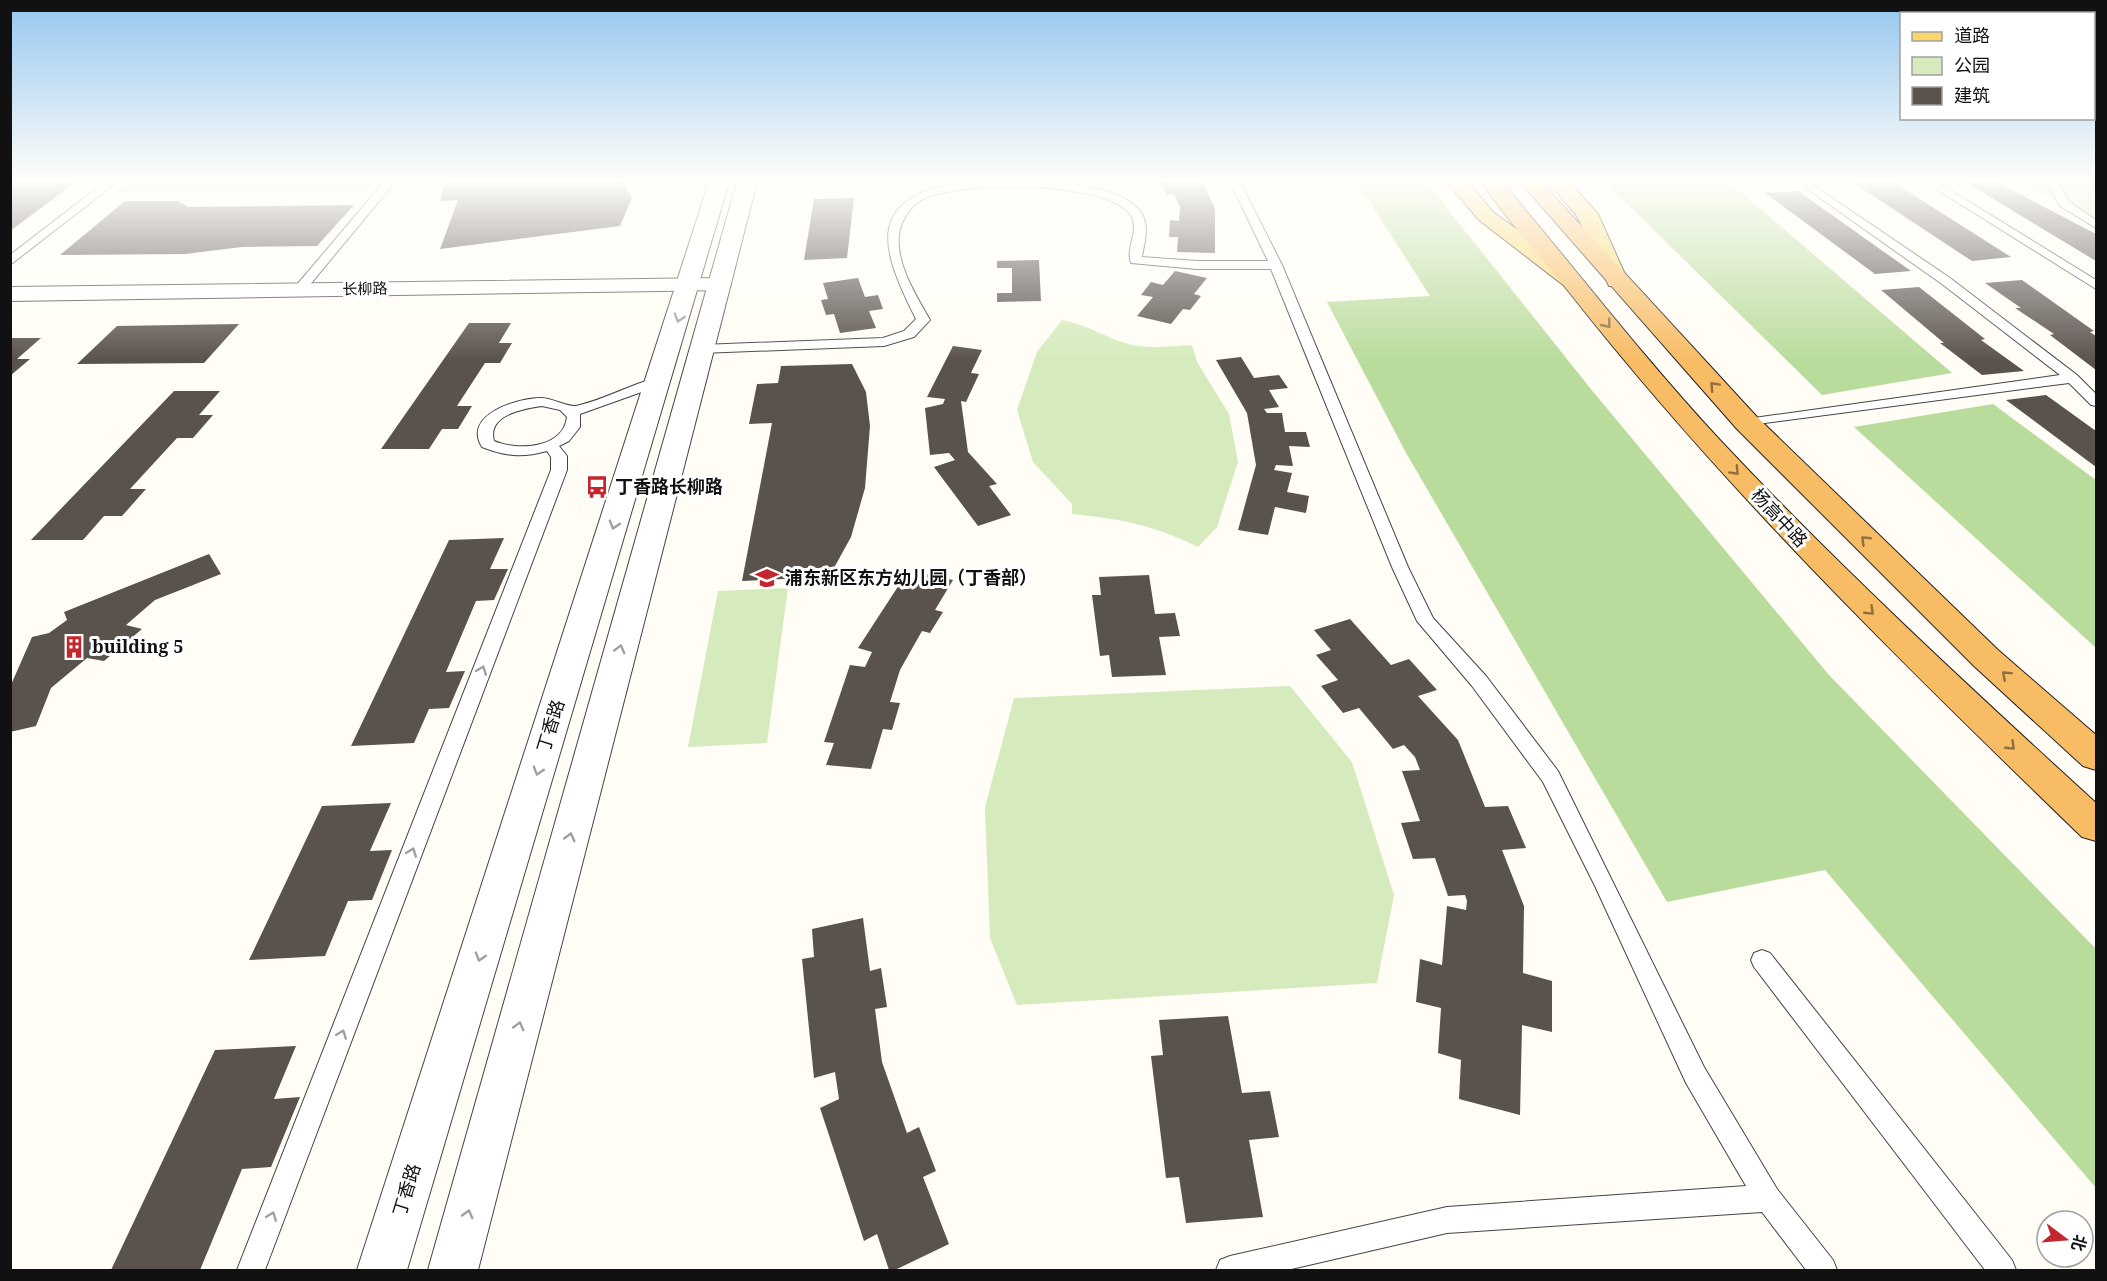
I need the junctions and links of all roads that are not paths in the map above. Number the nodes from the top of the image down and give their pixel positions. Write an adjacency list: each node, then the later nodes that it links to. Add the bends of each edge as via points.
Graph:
1 (35, 242): 13 (lane)
2 (340, 242): 18 (lane)
3 (710, 242): 16 (street, 丁香路)
4 (722, 242): 16 (street, 丁香路)
5 (893, 242): 20 (lane, via 894,256 923,320 909,334 885,342)
6 (1138, 242): 14 (lane, via 1135,260)
7 (1265, 242): 14 (lane)
8 (1520, 242): 15 (main road)
9 (1540, 242): 15 (highway, 杨高中路)
10 (1587, 242): 25 (highway, one-way to 10, via 1617,281)
11 (1890, 242): 21 (lane)
12 (2027, 242): 17 (lane)
13 (10, 261)
14 (1276, 265): 30 (lane, via 1426,621 1479,681 1551,777 1695,1075)
15 (1570, 279): 28 (highway, 杨高中路, one-way to 28, via 1708,442 1828,570)
16 (704, 285): 18 (street, 长柳路); 20 (street, 丁香路); 22 (street, 丁香路, one-way to 22)
17 (2097, 285)
18 (299, 290): 19 (street, 长柳路)
19 (10, 294)
20 (701, 349): 33 (street, 丁香路, one-way to 20)
21 (2072, 378): 23 (lane); 25 (lane)
22 (659, 381): 24 (lane); 32 (street, 丁香路, one-way to 32)
23 (2097, 402)
24 (573, 411): 26 (lane, via 575,426); 26 (lane, via 542,402 514,407 491,420 483,437 496,450 509,453)
25 (1747, 423): 27 (highway, one-way to 25, via 1986,658)
26 (550, 446): 31 (lane, one-way to 26, via 559,470 559,456)
27 (2097, 756)
28 (2097, 826)
29 (1761, 960): 36 (lane)
30 (1768, 1198): 34 (lane, via 1447,1220); 35 (lane)
31 (251, 1270)
32 (382, 1270)
33 (453, 1270)
34 (1230, 1270)
35 (1823, 1270)
36 (2002, 1270)

